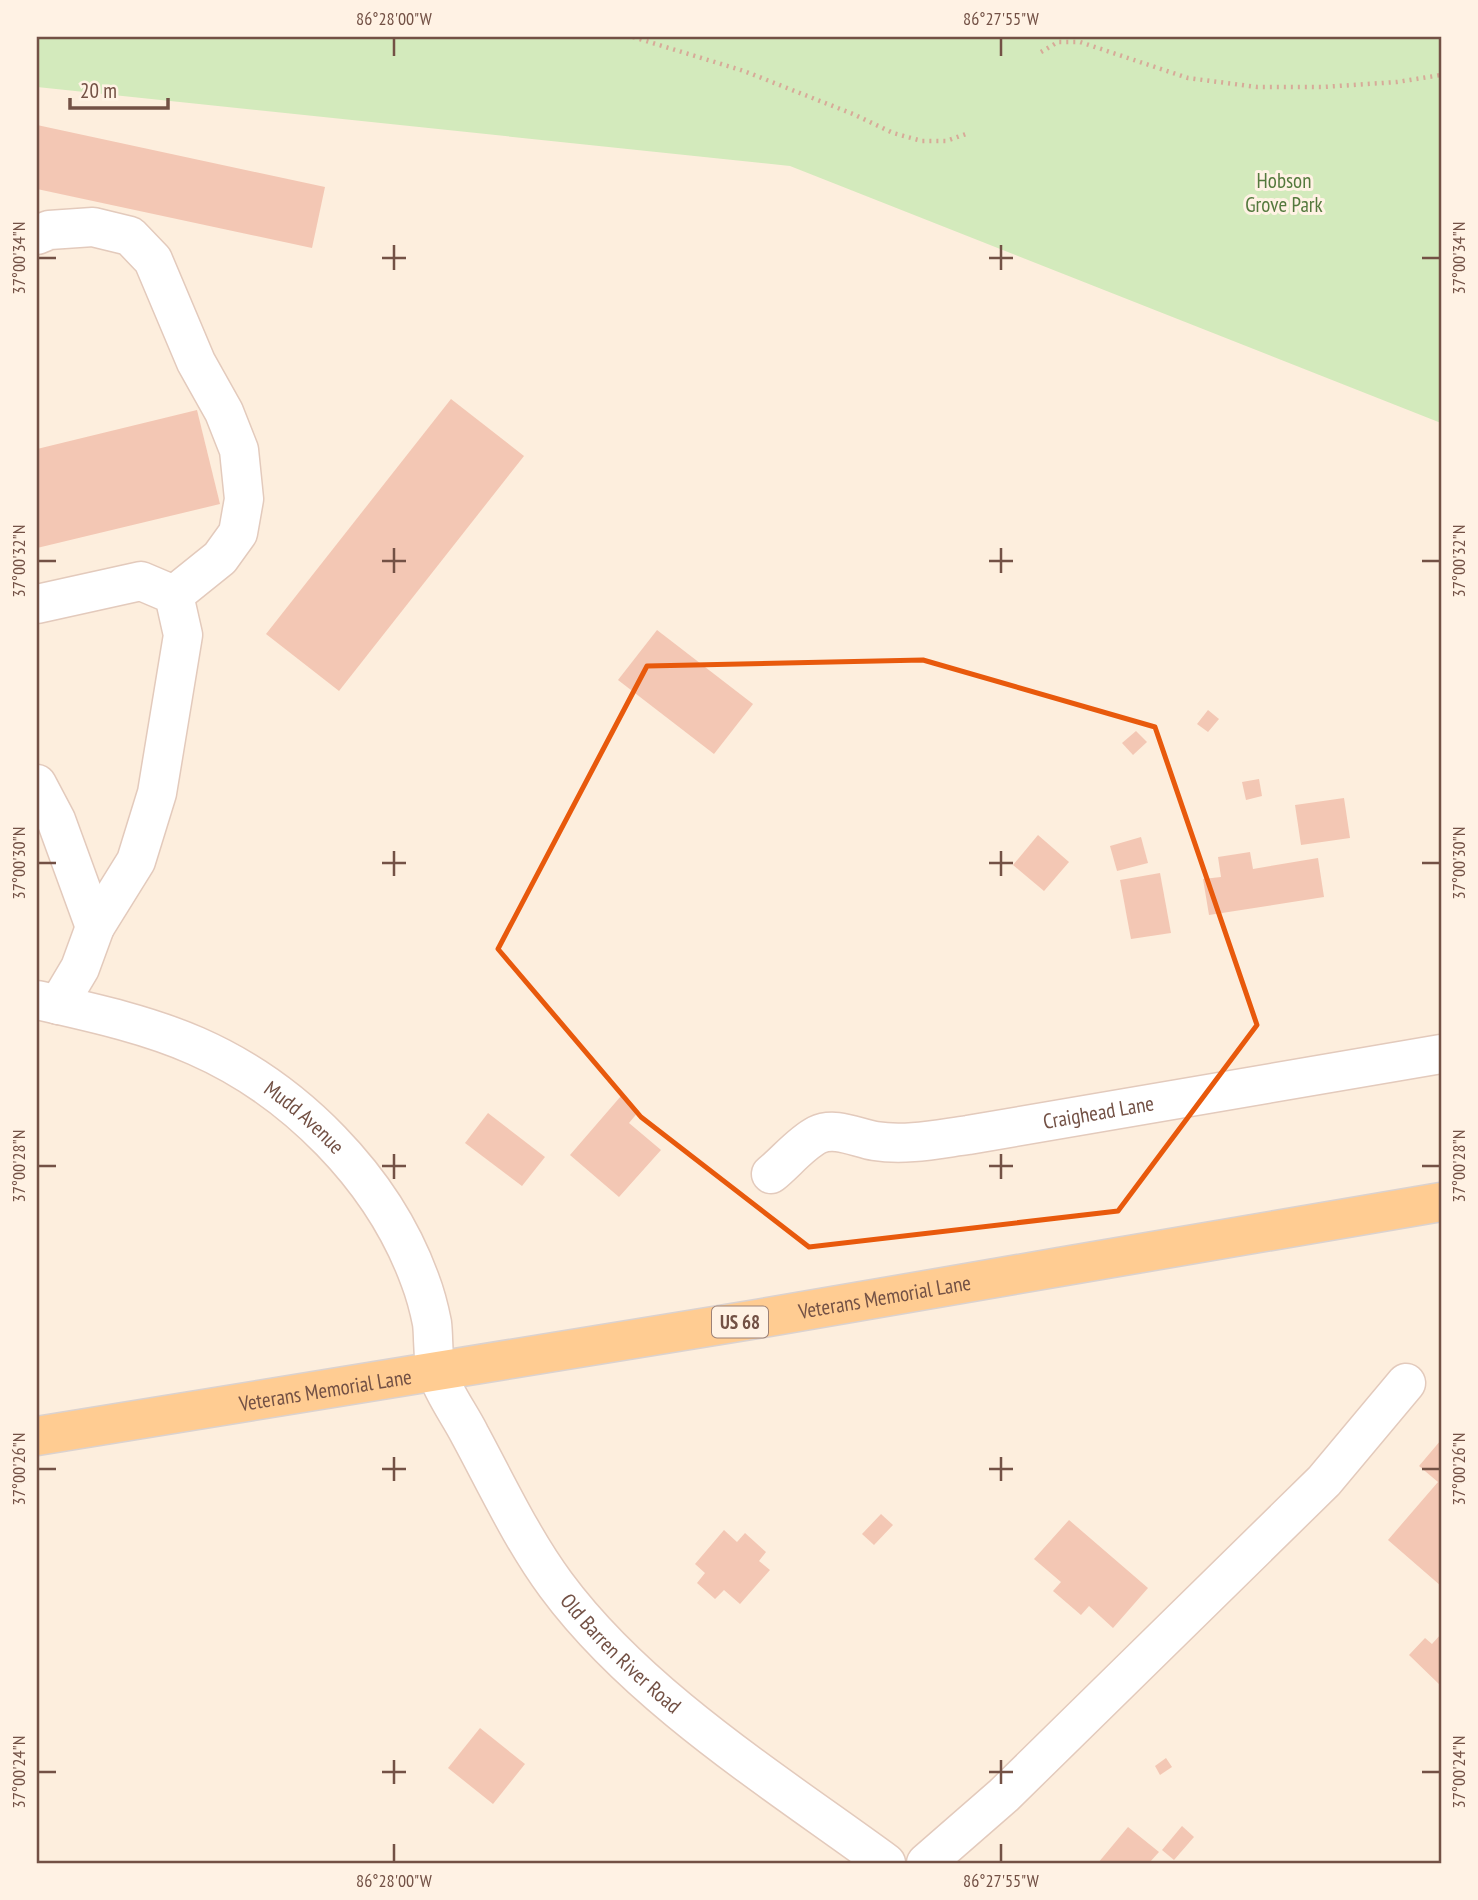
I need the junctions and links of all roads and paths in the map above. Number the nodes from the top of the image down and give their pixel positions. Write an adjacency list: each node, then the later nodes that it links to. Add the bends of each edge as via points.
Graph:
1 (633, 37): 4 (path, via 744,72 922,141 946,141)
2 (1041, 52): 3 (path, via 1058,41 1080,42 1188,78 1257,87 1323,87)
3 (1441, 75)
4 (966, 134)
5 (37, 235): 6 (street, via 93,227 130,236 153,260 239,450 244,499 238,533 220,558)
6 (174, 595): 7 (street, via 141,581); 9 (street, via 183,635 157,793 136,862)
7 (37, 604)
8 (37, 784): 9 (street, via 56,820)
9 (95, 928): 10 (street, via 80,968)
10 (47, 1003): 14 (street, Mudd Avenue, via 149,1028 196,1046 240,1068 310,1121 362,1177 409,1255 426,1297)
11 (1441, 1054): 12 (street, Craighead Lane, via 922,1141 887,1143 828,1132 804,1144)
12 (771, 1174)
13 (1441, 1202): 14 (main road, Veterans Memorial Lane / US 68)
14 (437, 1372): 16 (main road, Veterans Memorial Lane / US 68); 17 (street, Old Barren River Road, via 529,1544 583,1620 661,1695)
15 (1406, 1383): 18 (street, via 1324,1481 1004,1795)
16 (37, 1436)
17 (886, 1863)
18 (926, 1863)

